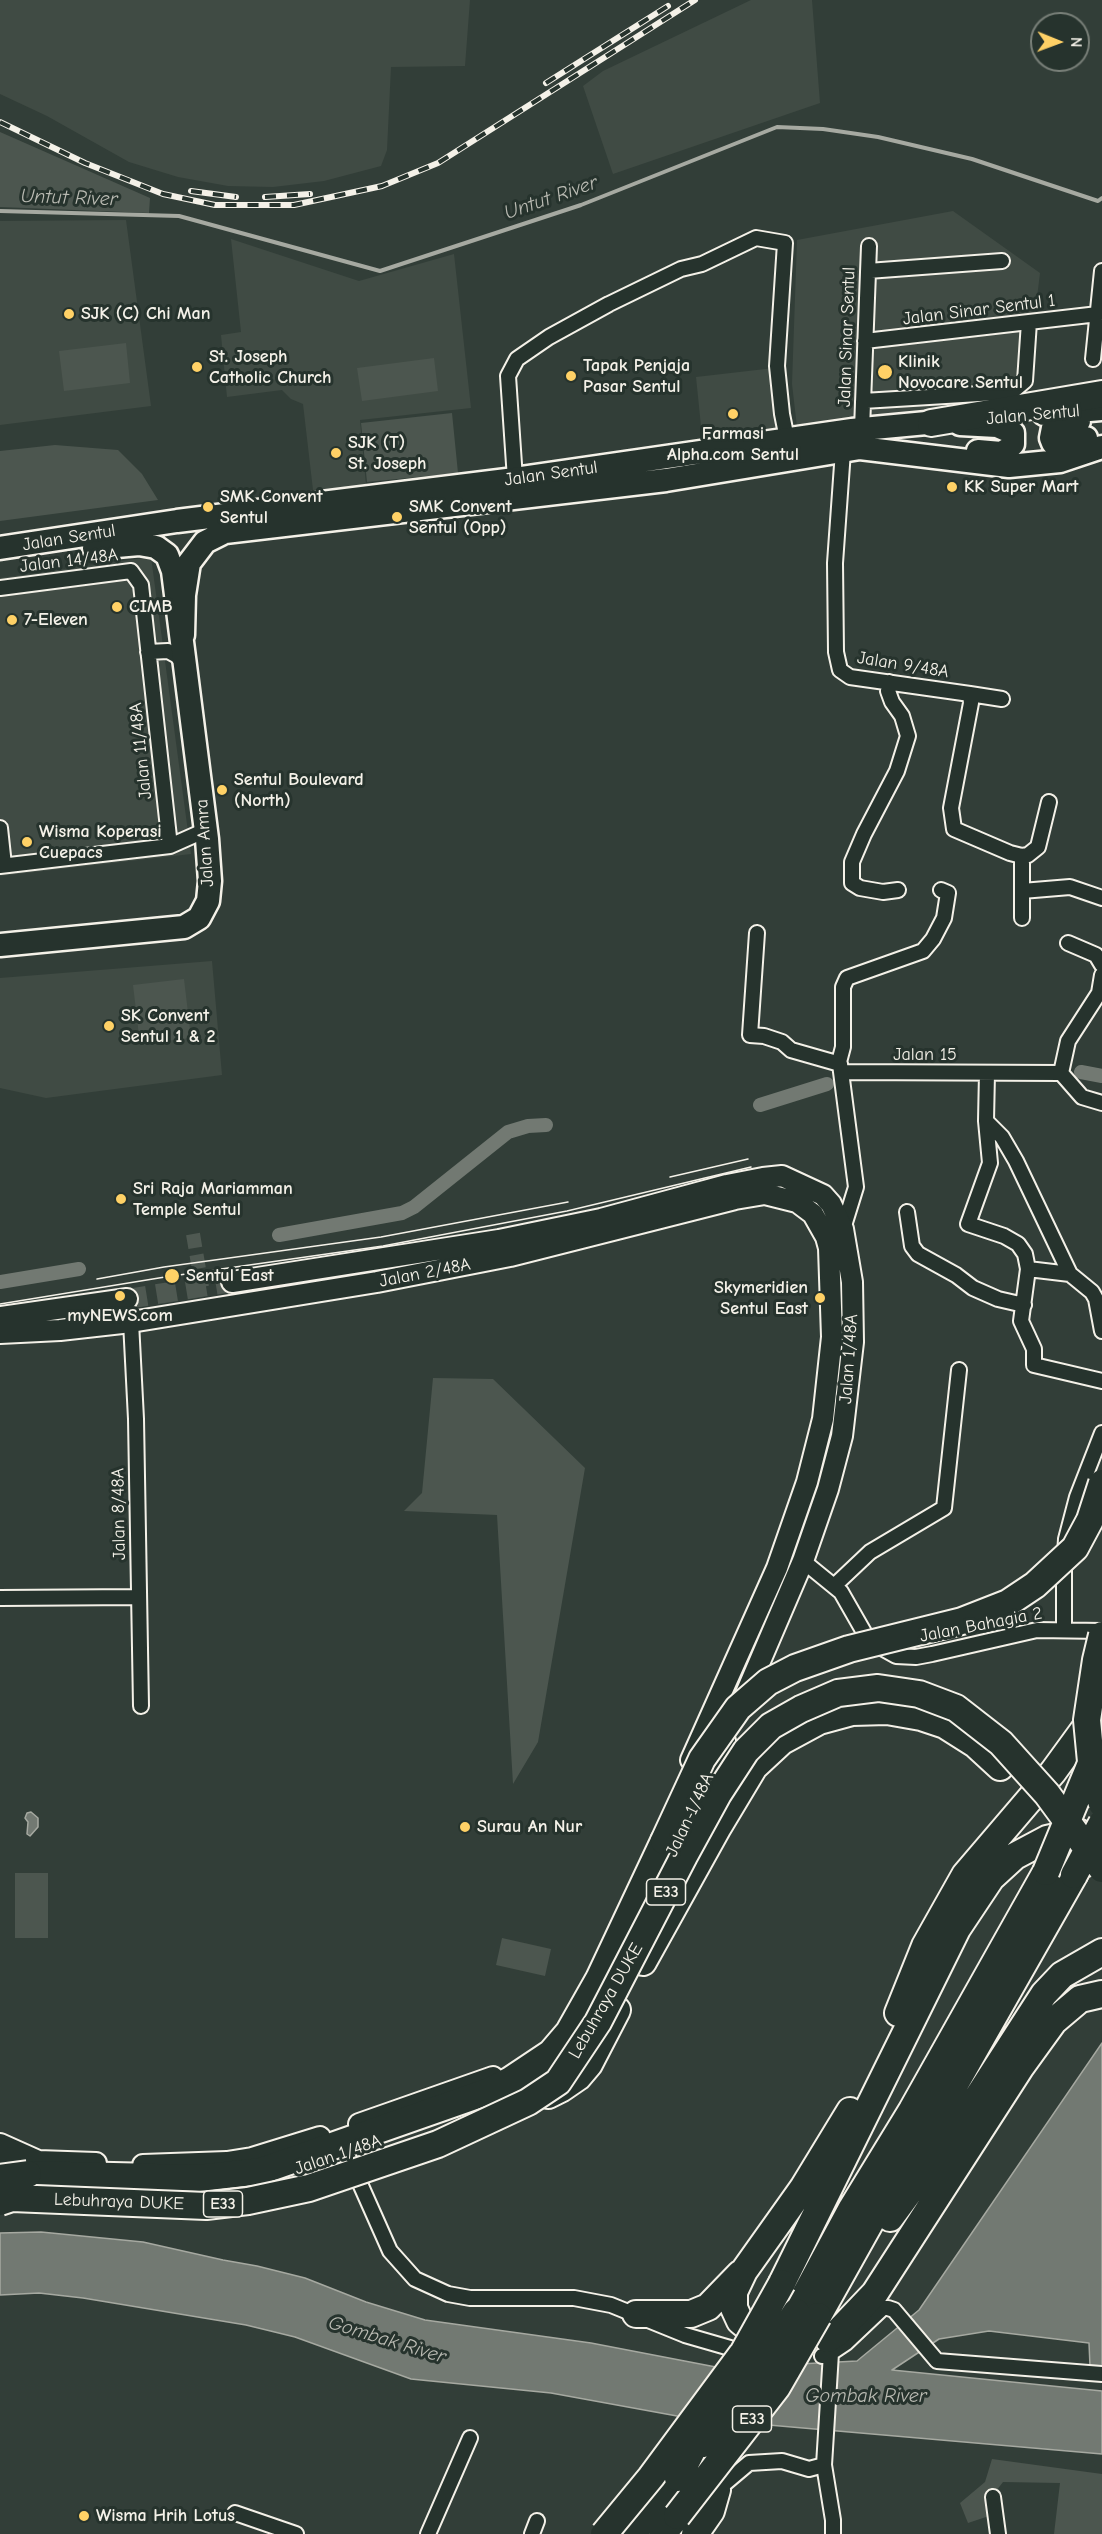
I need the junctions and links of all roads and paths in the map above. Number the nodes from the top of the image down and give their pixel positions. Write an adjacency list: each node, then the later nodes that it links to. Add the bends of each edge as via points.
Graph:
1 (869, 246): 3 (street, Jalan Sinar Sentul)
2 (1002, 261): 3 (street)
3 (868, 271): 7 (street, Jalan Sinar Sentul)
4 (1102, 271): 5 (street)
5 (1098, 314): 6 (street, Jalan Sinar Sentul 1); 8 (street)
6 (1029, 322): 7 (street, Jalan Sinar Sentul 1); 10 (street, via 1025,381 1012,392)
7 (865, 341): 10 (street, Jalan Sinar Sentul)
8 (1093, 359)
9 (1102, 394): 13 (highway)
10 (863, 401): 16 (street, Jalan Sinar Sentul)
11 (1102, 409): 13 (main road, Jalan Sentul)
12 (1102, 418): 14 (main road, via 1060,424 1053,428 1051,438 1053,444 1059,445)
13 (931, 423): 16 (main road, Jalan Sentul); 16 (main road, via 1007,429 1013,433 1013,444 1001,453)
14 (1102, 434)
15 (787, 439): 16 (main road, Jalan Sentul); 18 (main road, Jalan Sentul); 18 (street, via 777,366 785,243 756,238 609,304 517,359 508,376)
16 (855, 443): 17 (main road, Jalan Sentul, via 1009,466 1060,461); 22 (main road, Jalan Sentul, via 666,480 225,532 204,543 189,563); 25 (street, Jalan 9/48A, via 835,563 836,652 840,670 850,677)
17 (1102, 447)
18 (515, 479): 19 (main road, Jalan Sentul, via 274,508)
19 (34, 543): 20 (main road, Jalan Sentul); 22 (main road, via 56,552 138,544 156,547 167,555 173,571)
20 (0, 548)
21 (0, 588): 23 (street, Jalan 14/48A, via 131,572 141,585)
22 (183, 635): 24 (main road, Jalan Amra)
23 (148, 652): 24 (street, via 168,651); 31 (street, Jalan 11/48A)
24 (187, 667): 30 (main road, Jalan Amra)
25 (889, 682): 26 (street, Jalan 9/48A); 34 (street, via 891,702 902,716 908,735 897,771 852,862 852,883 883,892)
26 (970, 694): 27 (street); 32 (street, Jalan 9/48A, via 951,808 954,829)
27 (1002, 699)
28 (1049, 802): 32 (street, via 1038,847)
29 (0, 828): 33 (street)
30 (206, 830): 31 (street); 41 (main road, Jalan Amra, via 208,901 199,918 184,927)
31 (170, 846): 33 (street)
32 (1022, 856): 36 (street)
33 (2, 866)
34 (898, 890)
35 (941, 890): 45 (street, via 948,893 944,918 923,951 847,978 843,987)
36 (1022, 891): 37 (street, via 1070,887); 38 (street)
37 (1102, 898)
38 (1022, 918)
39 (757, 933): 45 (street, Jalan 15, via 750,1035 782,1042 797,1052)
40 (1068, 943): 42 (street, via 1096,955)
41 (0, 945)
42 (1102, 965)
43 (1102, 975): 44 (street)
44 (1100, 993): 47 (street, via 1068,1041)
45 (840, 1067): 46 (street, Jalan 15); 50 (street)
46 (987, 1073): 47 (street, Jalan 15); 49 (street)
47 (1061, 1073): 48 (street, via 1082,1097)
48 (1102, 1103)
49 (986, 1121): 55 (street, via 990,1163 968,1224 1018,1244); 56 (street, via 1002,1137 1016,1161)
50 (856, 1187): 51 (street, via 845,1201); 54 (street)
51 (831, 1204): 53 (street); 54 (main road); 57 (main road, Jalan 2/48A, via 823,1195 782,1176 763,1178 511,1237)
52 (907, 1212): 59 (street, via 912,1246 918,1254 972,1288)
53 (813, 1214): 54 (main road); 61 (main road, Jalan 2/48A, via 797,1202 765,1194 510,1256)
54 (835, 1233): 69 (main road, Jalan 1/48A, via 852,1282 853,1342 843,1425 828,1490); 90 (main road, Jalan 1/48A, via 832,1337 823,1419 807,1482 777,1568 580,2002 551,2039 525,2061 498,2076 252,2158 150,2165 38,2161)
55 (1028, 1269): 56 (street); 59 (street)
56 (1070, 1274): 62 (street, via 1096,1299)
57 (232, 1282)
58 (127, 1299): 60 (main road)
59 (1024, 1305): 65 (street, via 1021,1322 1034,1348 1034,1365)
60 (0, 1317)
61 (131, 1322): 63 (main road, Jalan 2/48A); 71 (street, Jalan 8/48A)
62 (1102, 1331)
63 (0, 1333)
64 (960, 1370): 70 (street, via 944,1508 870,1552)
65 (1102, 1381)
66 (1102, 1433): 73 (street, via 1077,1497 1066,1539)
67 (1102, 1483): 81 (highway, bridge, via 1090,1520 1075,1548 1035,1585 1008,1603 962,1621 849,1649 768,1682 738,1708 702,1759)
68 (1102, 1523): 81 (highway, bridge, via 1081,1560 1038,1601 962,1634 853,1662 773,1697 742,1722 710,1765)
69 (803, 1561): 70 (street, Jalan Bahagia 2); 89 (main road, Jalan 1/48A, via 694,1807 609,1985 577,2042 541,2076)
70 (834, 1586): 73 (street, Jalan Bahagia 2, via 855,1613 869,1641 896,1656 924,1656 1037,1630)
71 (137, 1597): 72 (street); 76 (street, Jalan 8/48A)
72 (0, 1598)
73 (1064, 1629): 74 (street, Jalan Bahagia 2)
74 (1102, 1633): 78 (highway, bridge, via 1087,1729 1092,1772)
75 (1102, 1698): 88 (highway, via 1078,1740 965,1875 925,1946)
76 (141, 1706)
77 (1102, 1737): 99 (highway, E33, bridge, via 1046,1872 852,2208)
78 (1102, 1804)
79 (1102, 1823): 99 (highway, E33, bridge, via 934,2121 879,2207)
80 (1102, 1834): 94 (highway, via 1079,1832 1047,1839 1015,1857 991,1878 957,1929)
81 (664, 1841): 93 (highway, Lebuhraya DUKE / E33, bridge, via 599,1979 569,2032 551,2053 509,2081 261,2171 198,2178 28,2174)
82 (1102, 1869): 95 (highway, Lebuhraya DUKE / E33, bridge, via 1047,1794 1001,1743 956,1708 919,1694 878,1688 838,1693 771,1726 746,1751 684,1856 598,2022 558,2082 528,2102 438,2144 309,2188 248,2201 206,2206 12,2198)
83 (1102, 1883): 89 (highway, bridge, via 1000,1767 975,1744 945,1725 887,1711 852,1712 819,1721 782,1741 754,1767 672,1907 589,2064 578,2077 548,2095)
84 (1102, 1952): 87 (highway, via 1062,1976)
85 (1102, 1977): 87 (highway, via 1084,1982 1048,2004)
86 (1102, 1994): 99 (highway, via 1080,1999 1054,2021 875,2293 836,2334)
87 (1022, 2026): 99 (highway)
88 (875, 2069): 94 (highway); 96 (highway, via 803,2188)
89 (479, 2108): 91 (main road, Jalan 1/48A)
90 (0, 2144)
91 (346, 2152): 92 (main road, Jalan 1/48A, via 304,2169 226,2187 152,2187 33,2178); 97 (street, via 390,2251 414,2279 448,2294 470,2298 574,2298)
92 (0, 2162)
93 (0, 2178)
94 (824, 2197): 100 (highway, bridge, via 782,2283)
95 (0, 2202)
96 (744, 2271): 97 (highway, via 708,2307 692,2314); 98 (highway, via 734,2292 734,2308 740,2322)
97 (636, 2314): 100 (street)
98 (751, 2330)
99 (822, 2333): 101 (street, via 858,2334 883,2308 891,2308 937,2361); 103 (street); 104 (highway, E33, bridge, via 752,2381); 113 (highway, E33, bridge)
100 (736, 2351): 104 (highway, bridge); 111 (highway, bridge, via 658,2468)
101 (1102, 2374)
102 (470, 2438): 109 (street)
103 (824, 2465): 105 (street, via 809,2469 782,2461 749,2463); 115 (street)
104 (678, 2478): 112 (highway, E33)
105 (717, 2490): 110 (highway, via 697,2462 675,2454 651,2459); 114 (highway, via 711,2511)
106 (993, 2497): 116 (street)
107 (235, 2513): 108 (street)
108 (296, 2534)
109 (428, 2534)
110 (591, 2534)
111 (604, 2534)
112 (633, 2534)
113 (663, 2534)
114 (695, 2534)
115 (833, 2534)
116 (998, 2534)

